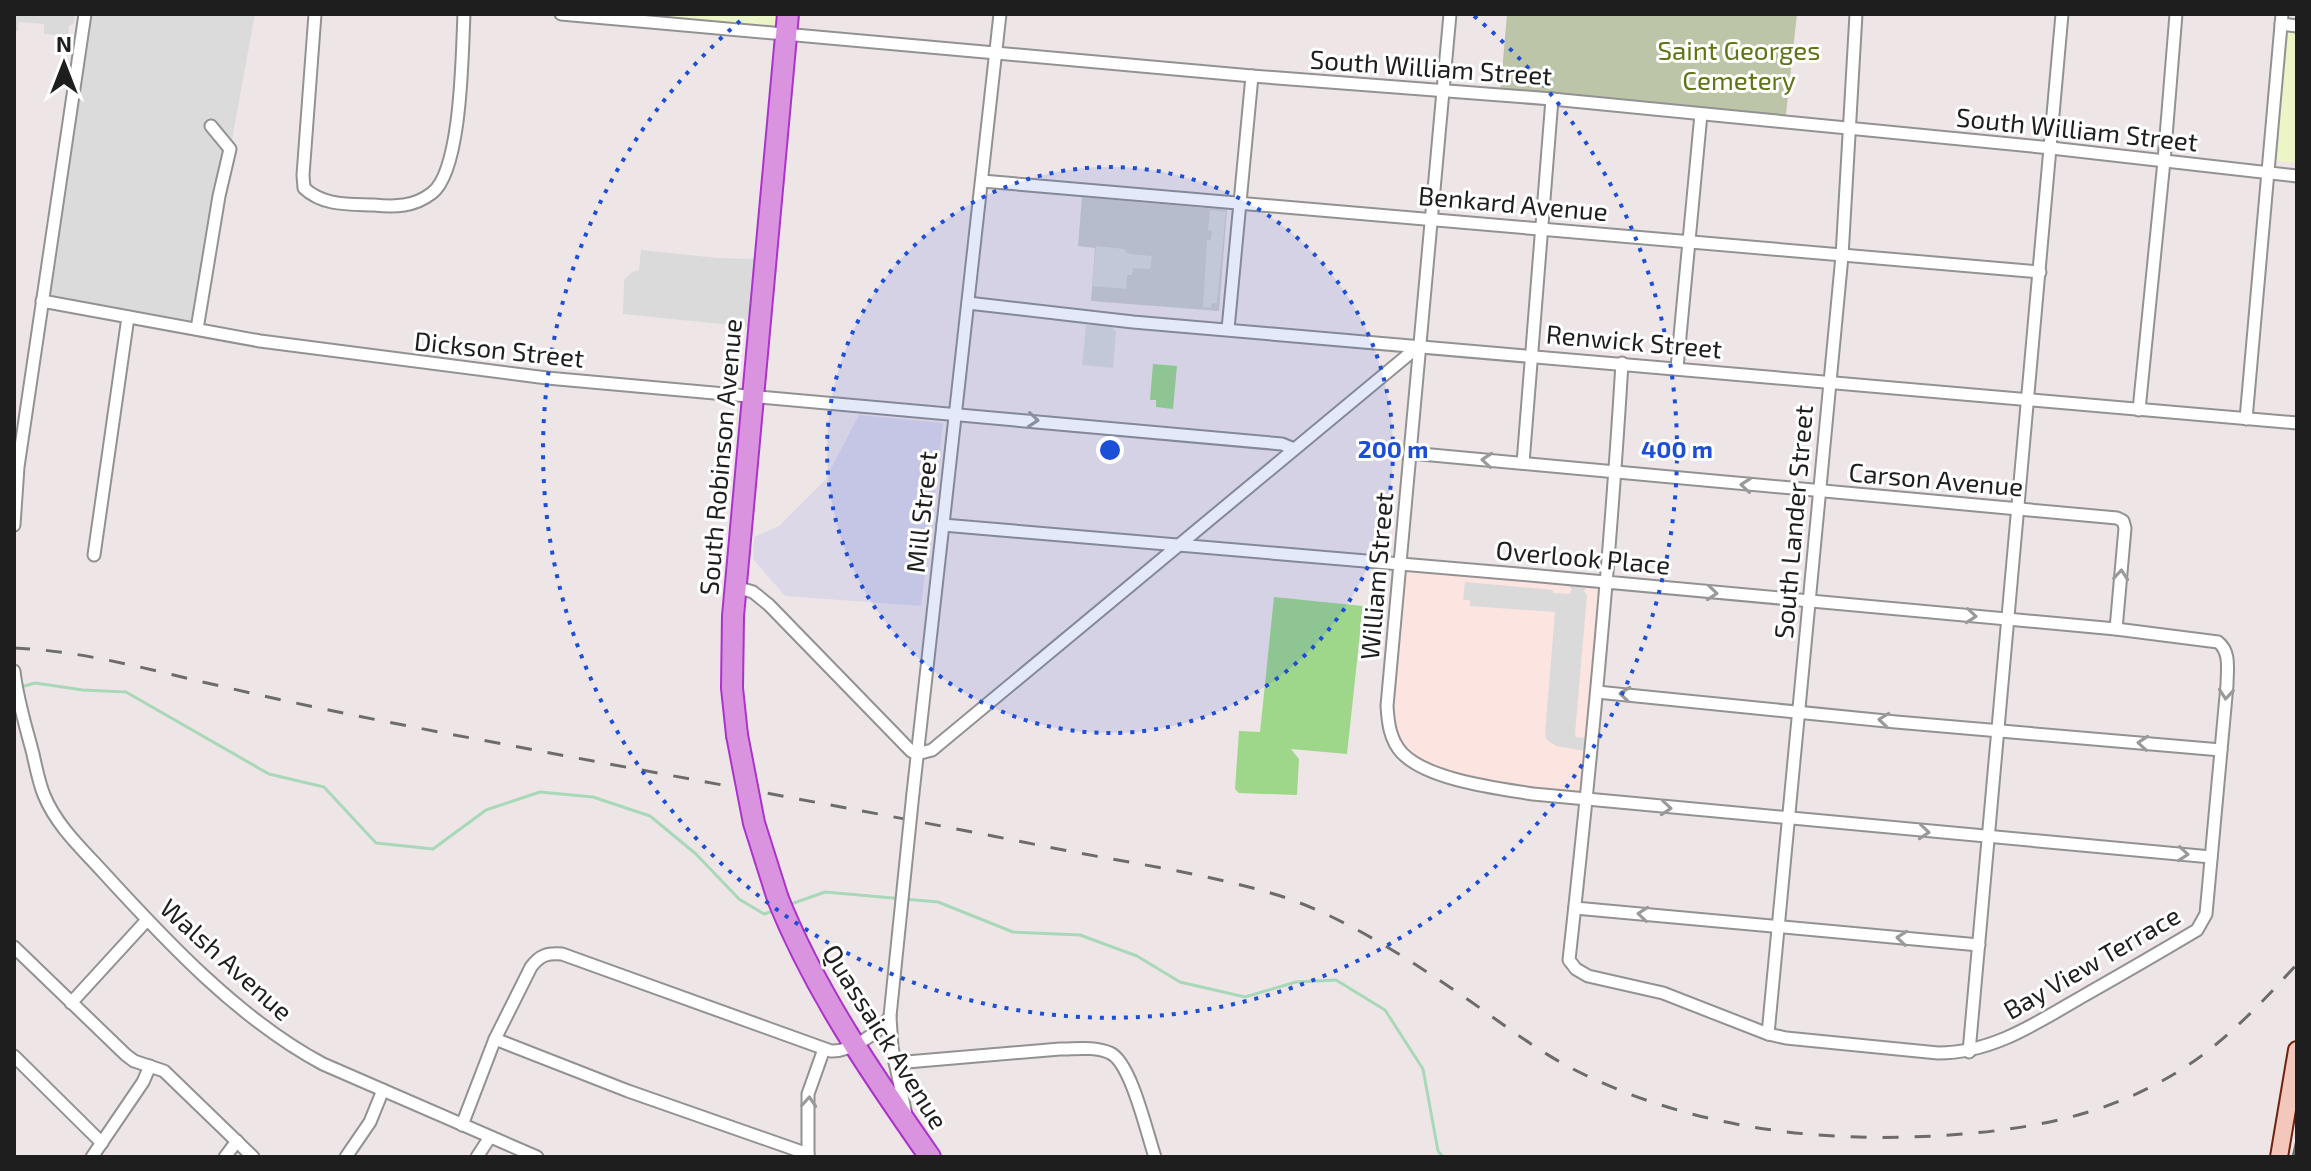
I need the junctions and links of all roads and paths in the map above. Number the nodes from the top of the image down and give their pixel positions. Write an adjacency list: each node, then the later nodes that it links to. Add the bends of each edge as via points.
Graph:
1 (85, 14): 31 (street)
2 (315, 14): 3 (street, via 304,188 322,200 397,207 434,193 451,160)
3 (464, 14)
4 (561, 14): 11 (street, South William Street)
5 (1000, 14): 13 (street, Mill Street)
6 (1450, 14): 15 (street, William Street)
7 (1856, 14): 19 (street, South Lander Street)
8 (2062, 14): 20 (street)
9 (2176, 14): 21 (street)
10 (2282, 19): 12 (street); 22 (street)
11 (787, 23): 13 (street, South William Street); 41 (highway, South Robinson Avenue)
12 (2297, 26)
13 (996, 53): 14 (street, South William Street); 24 (street, Mill Street)
14 (1252, 76): 15 (street, South William Street); 25 (street)
15 (1443, 92): 16 (street, South William Street); 26 (street, William Street)
16 (1552, 99): 17 (street, South William Street); 27 (street)
17 (1701, 114): 19 (street, South William Street); 28 (street)
18 (211, 126): 34 (street, via 230,149)
19 (1850, 129): 20 (street, South William Street); 29 (street, South Lander Street)
20 (2051, 148): 21 (street, South William Street); 30 (street)
21 (2164, 161): 22 (street, South William Street); 43 (street)
22 (2268, 173): 23 (street, South William Street); 45 (street)
23 (2297, 176)
24 (982, 181): 25 (street, Benkard Avenue); 32 (street, Mill Street)
25 (1240, 202): 26 (street, Benkard Avenue); 35 (street)
26 (1431, 218): 27 (street, Benkard Avenue); 36 (street, William Street)
27 (1542, 229): 28 (street, Benkard Avenue); 37 (street)
28 (1688, 242): 29 (street, Benkard Avenue); 39 (street)
29 (1842, 256): 30 (street, Benkard Avenue); 40 (street, South Lander Street)
30 (2040, 272): 42 (street)
31 (42, 301): 33 (street, Dickson Street); 53 (street)
32 (968, 303): 35 (street, Renwick Street); 44 (street, Mill Street)
33 (128, 317): 34 (street, Dickson Street); 56 (street)
34 (197, 329): 41 (street, Dickson Street, via 413,362)
35 (1228, 329): 36 (street, Renwick Street)
36 (1420, 345): 37 (street, Renwick Street); 47 (street); 48 (street, William Street)
37 (1532, 354): 38 (street, Renwick Street); 49 (street)
38 (1622, 363): 39 (street, Renwick Street); 50 (street)
39 (1677, 368): 40 (street, Renwick Street)
40 (1830, 382): 42 (street, Renwick Street); 51 (street, South Lander Street)
41 (752, 396): 44 (street, Dickson Street); 59 (highway, South Robinson Avenue)
42 (2028, 400): 43 (street, Renwick Street); 52 (street)
43 (2139, 410): 45 (street, Renwick Street)
44 (955, 413): 47 (street, one-way to 47); 54 (street, Mill Street)
45 (2246, 419): 46 (street, Renwick Street)
46 (2297, 423)
47 (1294, 449): 55 (street)
48 (1410, 453): 49 (street, Carson Avenue, one-way to 48); 57 (street, William Street)
49 (1523, 463): 50 (street, Carson Avenue)
50 (1616, 473): 51 (street, Carson Avenue, one-way to 50); 58 (street)
51 (1819, 492): 52 (street, Carson Avenue); 60 (street, South Lander Street)
52 (2019, 510): 61 (street); 62 (street, Carson Avenue, one-way to 52, via 2123,521)
53 (14, 525)
54 (943, 525): 55 (street, Overlook Place); 70 (street, Mill Street)
55 (1179, 545): 57 (street, Overlook Place); 70 (street, via 932,750)
56 (94, 555)
57 (1400, 564): 58 (street, Overlook Place); 71 (street, William Street, via 1387,706 1388,728 1402,753 1430,771 1499,789)
58 (1606, 583): 60 (street, Overlook Place, one-way to 60); 66 (street)
59 (736, 587): 70 (street, via 769,605); 75 (highway, South Robinson Avenue, bridge, via 732,665 737,735 754,823)
60 (1808, 603): 61 (street, Overlook Place, one-way to 61); 67 (street, South Lander Street)
61 (2009, 620): 62 (street, Overlook Place); 68 (street)
62 (2116, 629): 63 (street, Overlook Place)
63 (2218, 642): 69 (street, Bay View Terrace, one-way to 69, via 2227,660)
64 (14, 671): 65 (street, Walsh Avenue)
65 (15, 679): 77 (street, Walsh Avenue, via 45,798 62,827)
66 (1597, 692): 67 (street, one-way to 66); 71 (street)
67 (1798, 711): 68 (street, one-way to 67); 72 (street, South Lander Street)
68 (1999, 730): 69 (street, one-way to 68); 73 (street)
69 (2221, 750): 74 (street, Bay View Terrace)
70 (917, 754): 82 (street, Mill Street, bridge)
71 (1588, 800): 72 (street, William Street, one-way to 72); 76 (street)
72 (1789, 820): 73 (street, William Street, one-way to 73); 78 (street, South Lander Street)
73 (1989, 837): 74 (street, William Street, one-way to 74); 79 (street)
74 (2211, 857): 88 (street, Bay View Terrace, via 2206,914 2197,930 2022,1031)
75 (778, 899): 85 (highway, Quassaick Avenue, via 827,1002)
76 (1575, 908): 78 (street, one-way to 76); 83 (street, Bay View Terrace, via 1571,964 1588,976 1647,987)
77 (147, 920): 81 (street); 92 (street, Walsh Avenue, via 259,1024 290,1046)
78 (1779, 926): 79 (street, one-way to 78); 83 (street, South Lander Street)
79 (1979, 945): 88 (street)
80 (14, 947): 81 (street)
81 (71, 1003): 91 (street, via 126,1055)
82 (890, 1016): 85 (street); 90 (street, Mill Street)
83 (1768, 1034): 88 (street, Bay View Terrace)
84 (495, 1039): 86 (street, via 531,967 550,953); 93 (street); 98 (street)
85 (854, 1045): 86 (street, via 838,1052); 94 (highway, Quassaick Avenue)
86 (824, 1049): 98 (street, one-way to 86, via 808,1094)
87 (2297, 1050): 107 (street)
88 (1969, 1052)
89 (14, 1056): 97 (street)
90 (895, 1063): 94 (street, Mill Street); 106 (street, via 1100,1050 1120,1060)
91 (150, 1066): 96 (street, via 164,1071); 97 (street)
92 (383, 1090): 93 (street, Walsh Avenue); 102 (street, via 370,1122)
93 (462, 1125): 95 (street, Walsh Avenue)
94 (909, 1127): 105 (highway, Quassaick Avenue)
95 (490, 1137): 103 (street); 104 (street, Walsh Avenue)
96 (237, 1141): 100 (street); 101 (street)
97 (102, 1143): 99 (street)
98 (808, 1156)
99 (92, 1157)
100 (225, 1157)
101 (253, 1157)
102 (346, 1157)
103 (477, 1157)
104 (537, 1157)
105 (930, 1157)
106 (1155, 1157)
107 (2279, 1157)

